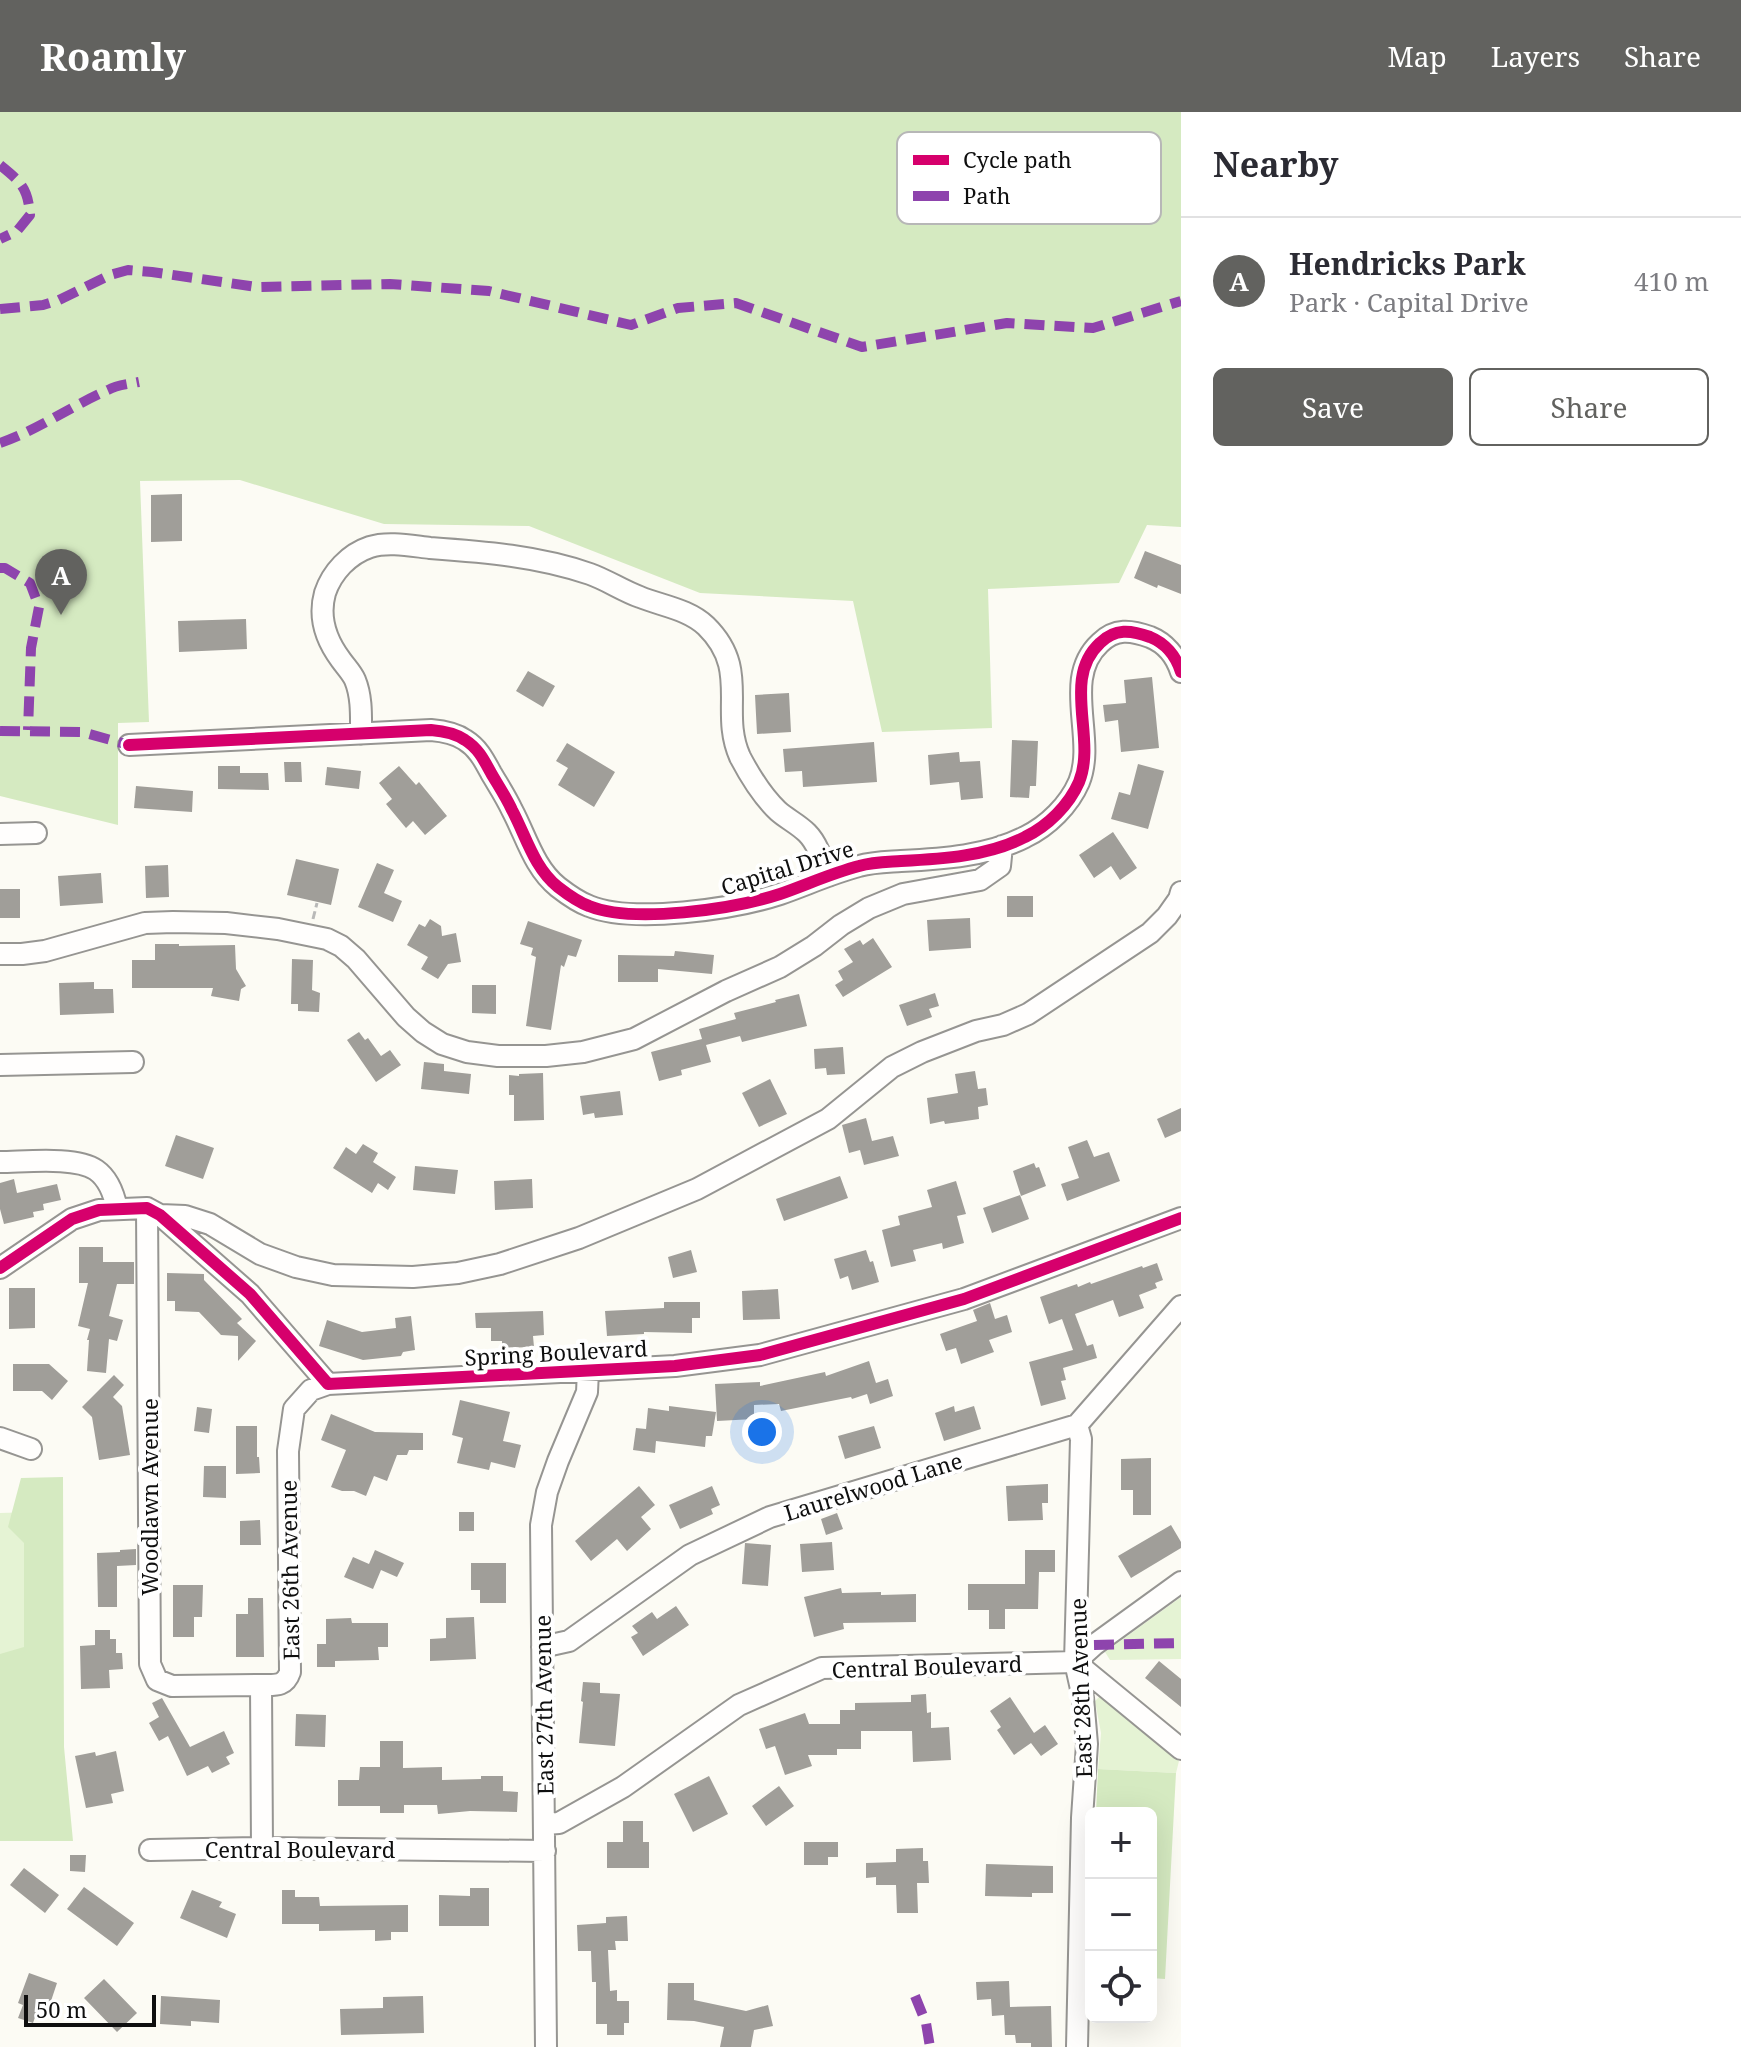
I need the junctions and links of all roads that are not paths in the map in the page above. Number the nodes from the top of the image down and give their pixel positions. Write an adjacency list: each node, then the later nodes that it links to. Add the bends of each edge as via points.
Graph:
1 (1181, 672): 6 (street, Capital Drive, via 1170,651 1137,632 1119,631 1095,647 1081,688 1084,766 1078,784 1054,817 1023,839)
2 (361, 734): 3 (street, Capital Drive); 7 (street, Capital Drive, via 431,730 468,741 493,775 542,871 590,907 639,913 711,910); 7 (street, via 360,692 333,650 322,619 326,589 347,559 371,546 394,545 501,553 591,575 684,612 720,642 730,665 732,725 739,754 757,788 778,812 809,834)
3 (129, 745)
4 (36, 833): 5 (street)
5 (0, 834)
6 (1002, 846): 7 (street, Capital Drive, via 977,854 860,865); 9 (street, via 1000,866 980,880 903,894 869,908 780,967 634,1039 546,1056 498,1056 442,1044 406,1017 341,946 278,929 145,923 45,951)
7 (828, 876)
8 (1181, 892): 14 (street, via 1150,933 1028,1014 892,1067 828,1119 697,1189 500,1264 413,1277 333,1275 260,1254 210,1224)
9 (0, 954)
10 (133, 1062): 11 (street)
11 (0, 1065)
12 (4, 1164): 13 (street, via 53,1160 95,1169 108,1183)
13 (117, 1209): 14 (street); 16 (street, via 72,1219)
14 (154, 1211): 19 (street, via 250,1294); 26 (street, Woodlawn Avenue, via 150,1664 157,1680 172,1686)
15 (1181, 1218): 18 (street, Spring Boulevard, via 964,1299 760,1355)
16 (0, 1268)
17 (1181, 1306): 20 (street)
18 (588, 1371): 19 (street, Spring Boulevard); 24 (street, East 27th Avenue, via 587,1392 551,1481 541,1525)
19 (328, 1384): 26 (street, East 26th Avenue, via 311,1390 294,1409 288,1451 290,1672 280,1685)
20 (1077, 1425): 24 (street, Laurelwood Lane, via 770,1517 690,1555 569,1641); 25 (street, East 28th Avenue, via 1081,1439)
21 (0, 1438): 22 (street)
22 (31, 1449)
23 (1181, 1582): 25 (street)
24 (542, 1647): 28 (street, East 27th Avenue)
25 (1075, 1662): 27 (street); 28 (street, Central Boulevard, via 822,1668 739,1705 623,1787 559,1823); 33 (street, East 28th Avenue, via 1087,1744)
26 (261, 1685): 29 (street, East 26th Avenue)
27 (1181, 1749)
28 (545, 1824): 31 (street, East 27th Avenue)
29 (262, 1848): 30 (street, Central Boulevard); 31 (street, Central Boulevard)
30 (150, 1850)
31 (545, 1851): 32 (street, East 27th Avenue)
32 (546, 2047)
33 (1077, 2047)

